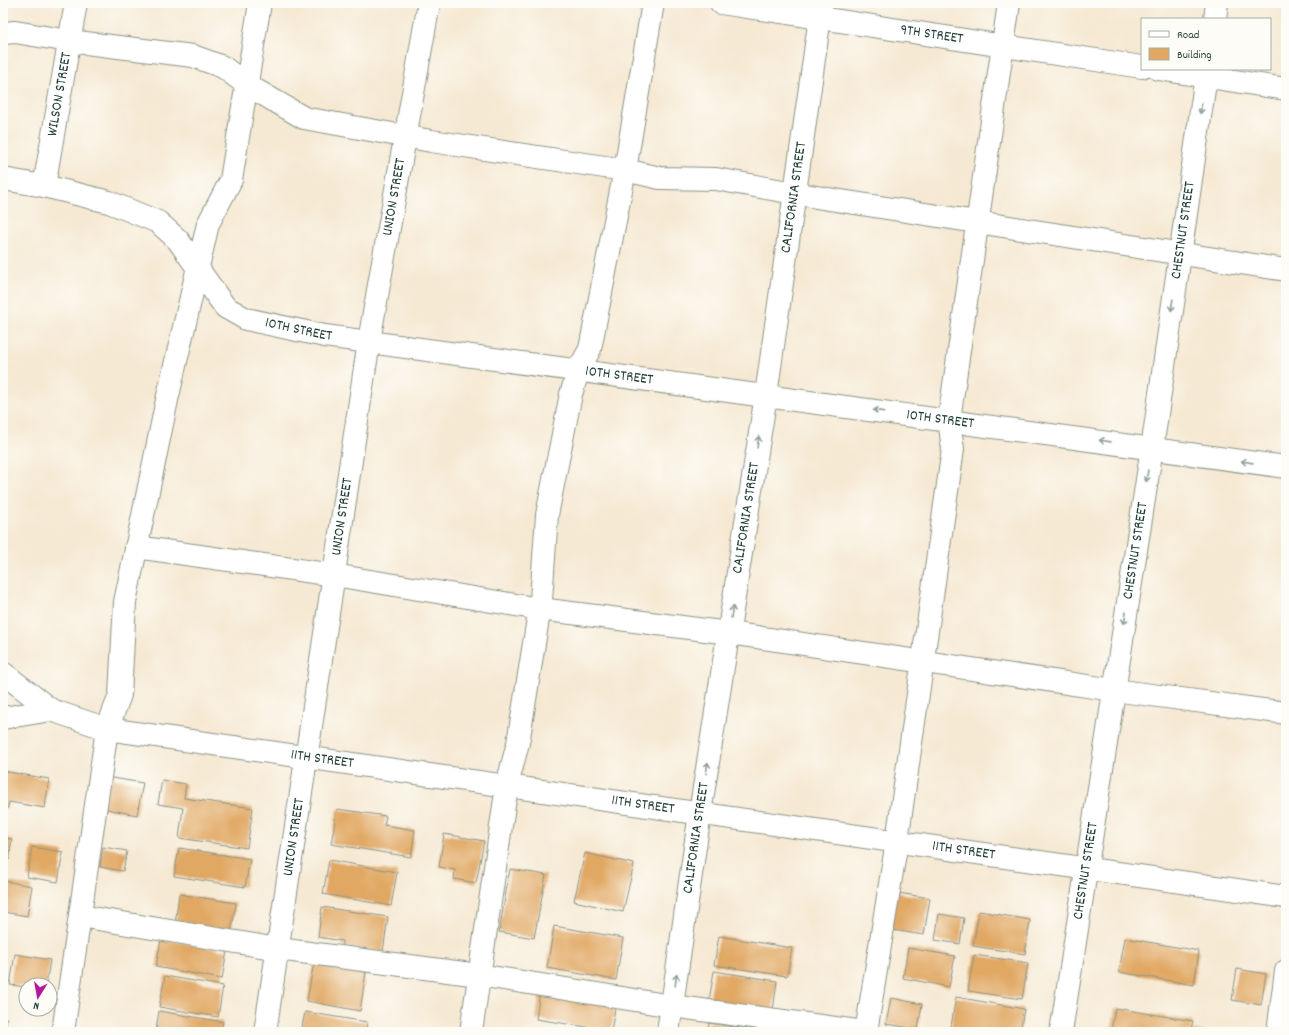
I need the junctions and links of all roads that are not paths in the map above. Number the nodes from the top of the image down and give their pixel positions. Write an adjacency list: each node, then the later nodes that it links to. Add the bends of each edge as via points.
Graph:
1 (76, 3): 11 (street, WILSON STREET)
2 (260, 3): 16 (street)
3 (429, 3): 18 (street, UNION STREET)
4 (653, 3): 19 (street)
5 (721, 3): 8 (street, 9TH STREET)
6 (1009, 3): 12 (street)
7 (1217, 3): 9 (street)
8 (821, 10): 12 (street, 9TH STREET); 22 (street, CALIFORNIA STREET)
9 (1215, 18)
10 (3, 33): 11 (street, via 15,32)
11 (69, 41): 16 (street, via 193,56 223,67); 21 (street, WILSON STREET)
12 (1003, 46): 13 (street, 9TH STREET); 23 (street)
13 (1141, 67)
14 (1170, 70): 15 (street)
15 (1206, 73): 17 (street); 24 (street, CHESTNUT STREET, one-way to 24)
16 (247, 85): 18 (street, via 304,118); 25 (street, via 231,180 208,224)
17 (1286, 89)
18 (405, 137): 19 (street); 27 (street, UNION STREET)
19 (625, 170): 22 (street, via 660,178 716,178); 28 (street, via 590,349)
20 (3, 179): 21 (street, 10TH STREET)
21 (44, 186): 25 (street, 10TH STREET, via 109,202 158,222 178,240)
22 (794, 194): 23 (street); 29 (street, CALIFORNIA STREET)
23 (978, 222): 24 (street); 30 (street)
24 (1180, 254): 26 (street); 31 (street, CHESTNUT STREET, one-way to 31)
25 (198, 268): 27 (street, 10TH STREET, via 224,307 246,319 325,336); 33 (street)
26 (1286, 270)
27 (369, 341): 28 (street, 10TH STREET); 34 (street, UNION STREET)
28 (579, 370): 29 (street, 10TH STREET); 35 (street, via 571,394 548,515)
29 (766, 395): 30 (street, 10TH STREET, one-way to 29); 36 (street, CALIFORNIA STREET, one-way to 29)
30 (949, 420): 31 (street, 10TH STREET, one-way to 30); 37 (street, via 953,448)
31 (1151, 448): 32 (street, 10TH STREET, one-way to 31); 39 (street, CHESTNUT STREET, one-way to 39)
32 (1286, 467)
33 (136, 547): 34 (street); 43 (street, via 125,602 120,695)
34 (334, 575): 35 (street); 44 (street, UNION STREET)
35 (540, 609): 36 (street); 45 (street, via 518,743)
36 (729, 633): 37 (street); 46 (street, CALIFORNIA STREET, one-way to 36)
37 (923, 661): 39 (street); 47 (street)
38 (3, 673): 40 (street)
39 (1114, 690): 41 (street); 48 (street, CHESTNUT STREET)
40 (51, 710): 42 (street, 11TH STREET); 43 (street, 11TH STREET)
41 (1286, 713)
42 (3, 718)
43 (107, 729): 44 (street, 11TH STREET); 50 (street)
44 (307, 757): 45 (street, 11TH STREET); 51 (street, UNION STREET)
45 (507, 785): 46 (street, 11TH STREET); 53 (street)
46 (700, 813): 47 (street, 11TH STREET); 54 (street, CALIFORNIA STREET, one-way to 46)
47 (897, 842): 48 (street, 11TH STREET); 59 (street)
48 (1086, 869): 49 (street, 11TH STREET); 60 (street, CHESTNUT STREET)
49 (1286, 897)
50 (80, 916): 51 (street); 55 (street)
51 (278, 948): 53 (street); 56 (street, UNION STREET)
52 (1286, 971): 61 (street)
53 (479, 976): 54 (street); 57 (street)
54 (672, 1006): 58 (street, CALIFORNIA STREET); 59 (street)
55 (63, 1032)
56 (266, 1032)
57 (471, 1032)
58 (668, 1032)
59 (866, 1032)
60 (1062, 1032)
61 (1278, 1032)

